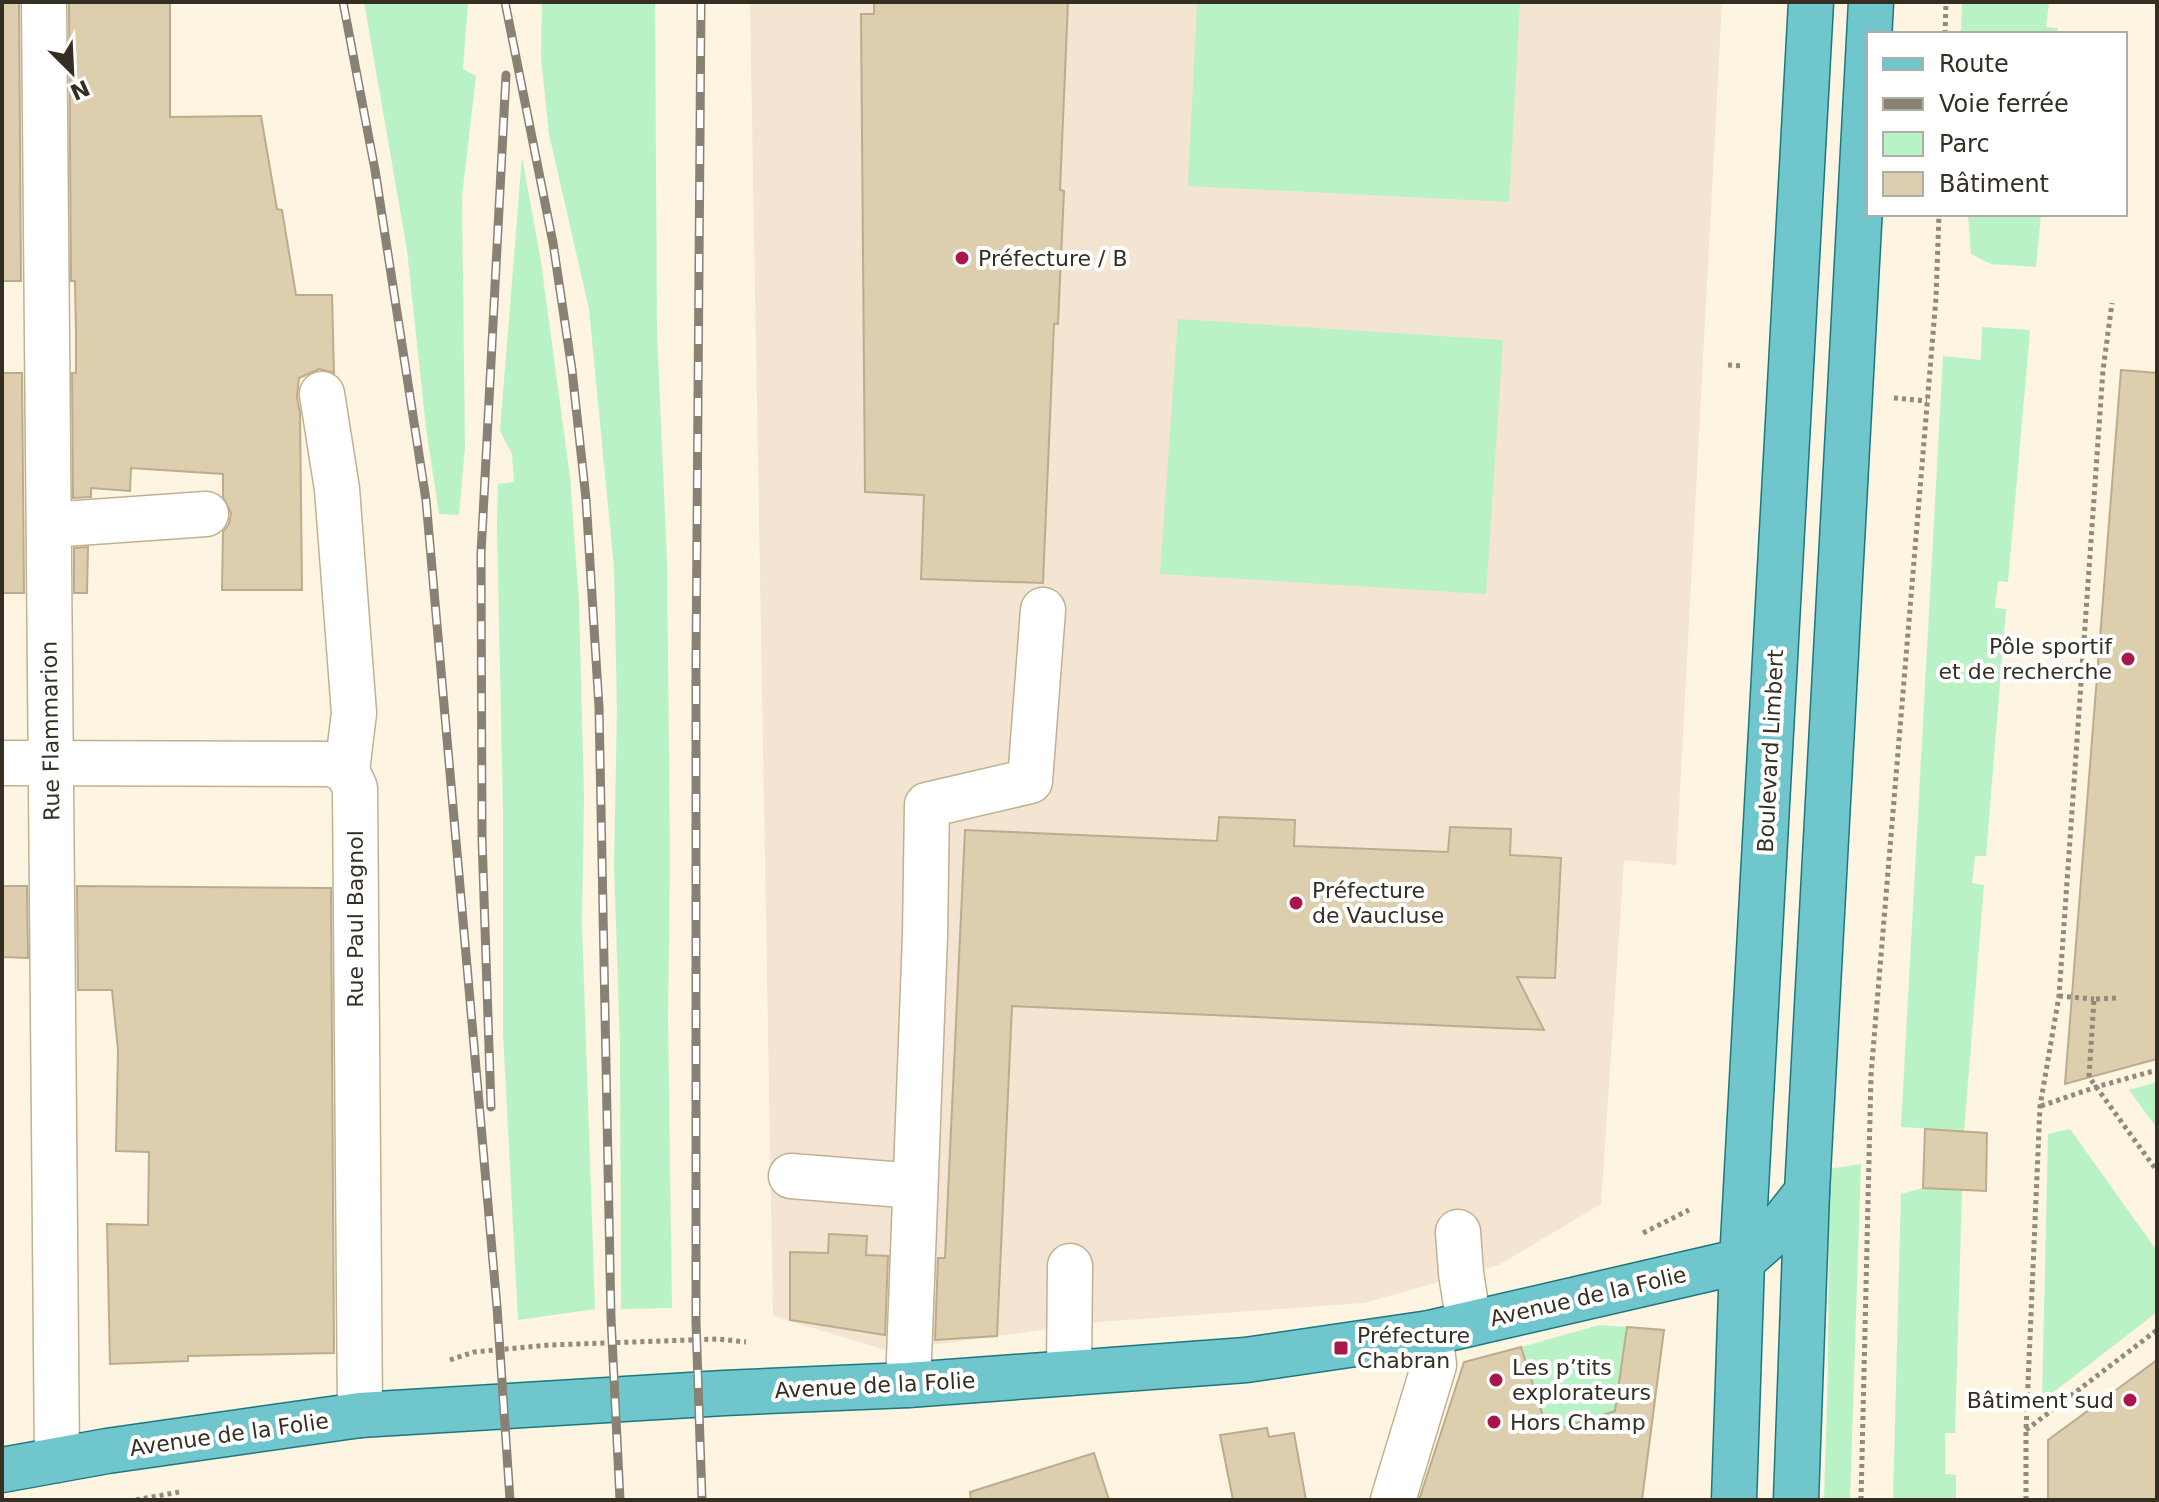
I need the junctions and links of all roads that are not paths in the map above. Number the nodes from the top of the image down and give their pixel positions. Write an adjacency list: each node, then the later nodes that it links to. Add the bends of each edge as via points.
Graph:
1 (44, 2): 8 (street, Rue Flammarion)
2 (1811, 2): 17 (main road, Boulevard Limbert)
3 (1871, 2): 4 (main road)
4 (1869, 32)
5 (1867, 76): 15 (main road)
6 (322, 394): 12 (street, Rue Paul Bagnol, via 337,489 354,713)
7 (206, 514): 8 (street)
8 (49, 525): 11 (street, Rue Flammarion)
9 (1043, 610): 14 (street, via 1030,781 927,805)
10 (2, 763): 11 (street)
11 (51, 763): 12 (street, via 332,764); 24 (street, Rue Flammarion)
12 (347, 771): 23 (street, Rue Paul Bagnol, via 355,788)
13 (791, 1176): 14 (street)
14 (915, 1186): 22 (street)
15 (1807, 1192): 17 (main road, Avenue de la Folie, via 1777,1230); 20 (main road)
16 (1458, 1232): 19 (street, via 1461,1273)
17 (1742, 1261): 19 (main road, Avenue de la Folie); 20 (main road); 27 (main road, Boulevard Limbert)
18 (1070, 1266): 21 (street)
19 (1449, 1328): 21 (main road, Avenue de la Folie, via 1246,1360); 26 (street)
20 (1800, 1356): 28 (main road)
21 (1069, 1373): 22 (main road, Avenue de la Folie)
22 (908, 1385): 23 (main road, Avenue de la Folie)
23 (360, 1415): 24 (main road, Avenue de la Folie)
24 (57, 1460): 25 (main road, Avenue de la Folie)
25 (2, 1470)
26 (1393, 1500)
27 (1734, 1500)
28 (1796, 1500)

